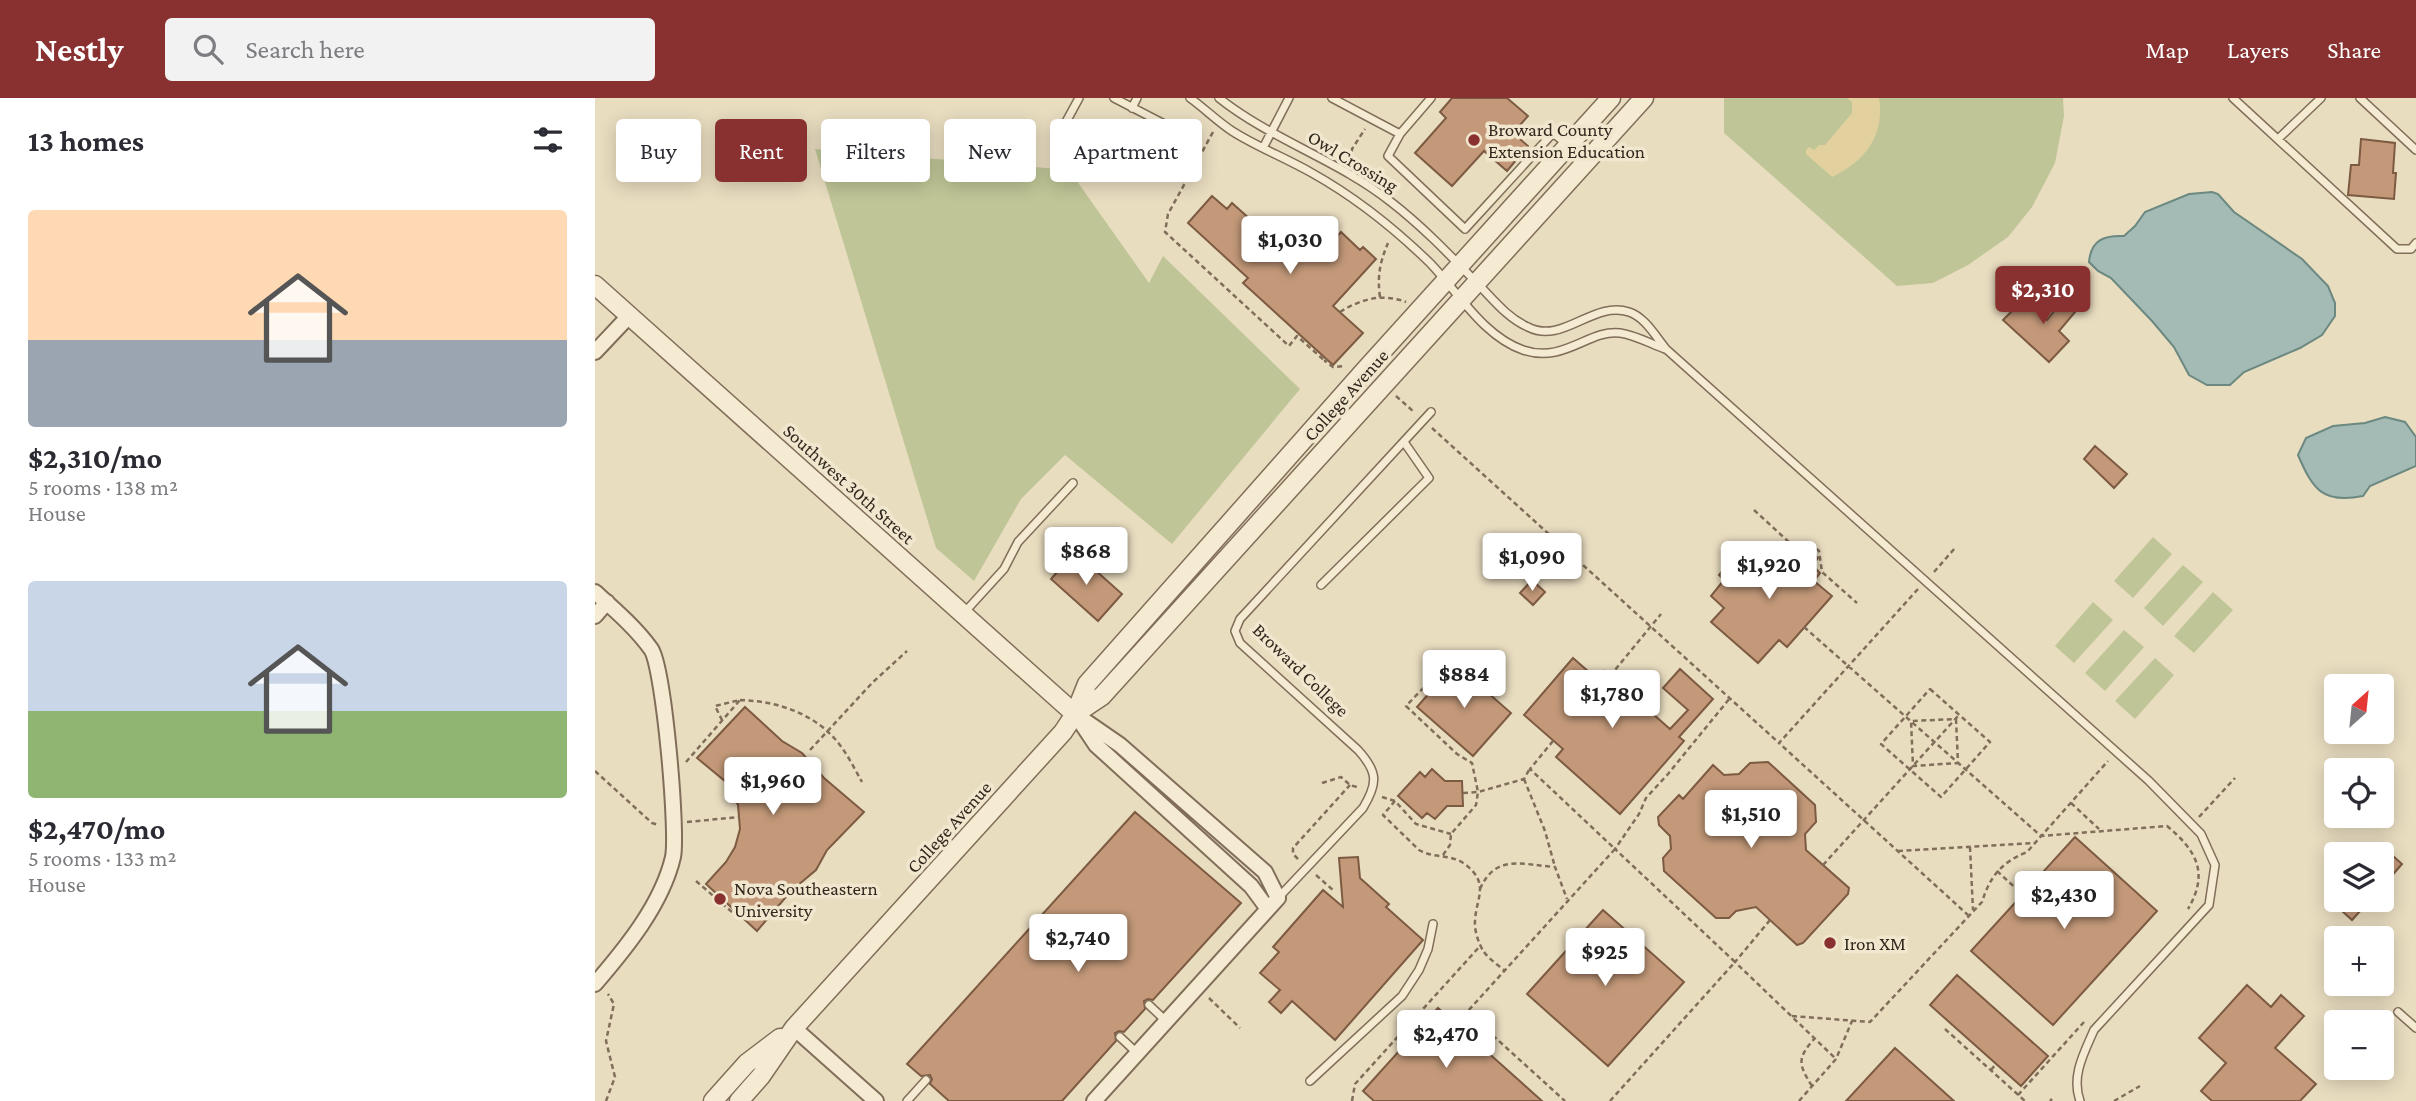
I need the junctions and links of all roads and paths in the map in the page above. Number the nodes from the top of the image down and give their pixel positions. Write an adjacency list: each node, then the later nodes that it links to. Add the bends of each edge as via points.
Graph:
1 (1079, 98): 14 (lane, via 1066,122 1151,167 1172,128)
2 (1114, 98): 14 (lane)
3 (1137, 98): 14 (lane)
4 (1190, 98): 21 (lane, Owl Crossing, via 1229,129)
5 (1219, 98): 17 (lane, Owl Crossing)
6 (1289, 98): 17 (lane)
7 (1332, 98): 15 (lane)
8 (1431, 98): 18 (lane)
9 (1611, 98): 20 (street, College Avenue)
10 (1644, 98): 28 (street, College Avenue)
11 (2233, 98): 19 (lane)
12 (2321, 98): 19 (lane)
13 (2360, 98): 22 (lane)
14 (1132, 108)
15 (1371, 119): 18 (lane); 23 (path, via 1352,149)
16 (1216, 127): 37 (path, via 1168,214 1165,232 1289,346 1297,336 1333,367)
17 (1272, 132): 21 (lane); 23 (lane, Owl Crossing)
18 (1400, 134): 20 (lane, via 1388,156 1465,229 1553,132)
19 (2278, 139): 24 (lane, via 2397,249 2411,249)
20 (1569, 146): 26 (street, College Avenue)
21 (1263, 148): 27 (lane, Owl Crossing, via 1359,204)
22 (2416, 150)
23 (1347, 172): 26 (lane, Owl Crossing, via 1392,203)
24 (2416, 243)
25 (1397, 250): 30 (path, via 1388,243 1379,264)
26 (1460, 266): 27 (street, College Avenue); 28 (lane, Owl Crossing)
27 (1446, 281): 31 (lane, Owl Crossing); 61 (street, College Avenue, via 1087,684)
28 (1477, 283): 31 (street, College Avenue); 35 (lane, Owl Crossing, via 1529,328 1558,330 1603,312 1630,312)
29 (595, 285): 34 (street, Southwest 30th Street)
30 (1380, 297): 32 (path); 33 (path)
31 (1462, 299): 35 (lane, Owl Crossing, via 1487,327 1522,350 1553,353 1619,333); 61 (street, College Avenue, via 1102,696)
32 (1411, 304)
33 (1340, 312)
34 (629, 316): 36 (street); 50 (street, Southwest 30th Street)
35 (1666, 349): 45 (lane)
36 (595, 352)
37 (1356, 364)
38 (1395, 396): 40 (path)
39 (1431, 412): 40 (lane, Broward College)
40 (1423, 421): 41 (lane, Broward College); 53 (path)
41 (1404, 442): 46 (lane, via 1429,478); 86 (lane, Broward College, via 1240,619 1235,631 1240,643 1370,763)
42 (1073, 484): 50 (lane, via 1019,542 1004,569)
43 (1754, 510): 49 (path, via 1790,543 1812,545 1819,551 1822,572)
44 (1955, 548): 45 (path)
45 (1925, 582): 57 (path); 93 (lane)
46 (1321, 585)
47 (595, 592): 48 (street)
48 (607, 603): 52 (street); 92 (street, via 653,651 665,707)
49 (1857, 603)
50 (963, 614): 61 (street, Southwest 30th Street)
51 (1661, 614): 53 (path)
52 (595, 616)
53 (1651, 626): 58 (path); 59 (path)
54 (1804, 627): 57 (path)
55 (907, 650): 67 (path)
56 (1455, 655): 85 (path, via 1406,706 1472,764)
57 (1849, 666): 63 (path); 70 (path)
58 (1610, 676)
59 (1730, 698): 70 (path); 101 (path, via 1646,798)
60 (740, 700): 66 (path); 66 (path, via 715,706); 67 (path, via 796,711)
61 (1075, 714): 110 (street, via 1120,746 1265,872); 112 (street, via 1096,745 1251,886); 130 (street, College Avenue)
62 (1959, 715): 63 (path, via 1930,689); 64 (path); 78 (path, via 1990,742)
63 (1905, 716): 65 (path); 77 (path, via 1881,744)
64 (1956, 719): 65 (path); 69 (path); 73 (path)
65 (1911, 721): 69 (path); 75 (path)
66 (723, 722): 74 (path)
67 (826, 730): 71 (path); 82 (path, via 838,741)
68 (1553, 741): 76 (path)
69 (1935, 742): 73 (path); 75 (path)
70 (1779, 743): 91 (path)
71 (810, 750)
72 (2108, 761): 89 (path)
73 (1958, 763): 75 (path); 78 (path)
74 (684, 764)
75 (1913, 766): 77 (path)
76 (1529, 769): 81 (path); 101 (path)
77 (1910, 769): 78 (path, via 1941,797); 91 (path)
78 (1965, 769): 96 (path)
79 (595, 772): 92 (path, via 652,823)
80 (2235, 778): 93 (path)
81 (1524, 779): 85 (path); 105 (path)
82 (862, 782)
83 (1322, 783): 84 (path, via 1341,777)
84 (1350, 785): 86 (path); 100 (path)
85 (1478, 792): 87 (path); 95 (path, via 1476,805)
86 (1372, 793): 88 (path); 110 (lane, via 1348,827)
87 (1462, 793)
88 (1395, 801): 95 (path, via 1416,824); 103 (path, via 1383,815 1419,850)
89 (2071, 803): 94 (path); 96 (path)
90 (739, 817): 92 (path)
91 (1864, 820): 102 (path); 104 (path)
92 (672, 823): 122 (street, via 673,856 655,903)
93 (2192, 824): 97 (path); 156 (lane, via 2215,865 2209,905 2094,1030 2077,1076)
94 (2099, 830): 96 (path); 97 (path, via 2167,826)
95 (1451, 834): 103 (path)
96 (2041, 836): 98 (path)
97 (2180, 837): 116 (path, via 2194,854 2200,881)
98 (2035, 843): 99 (path); 106 (path)
99 (1970, 847): 102 (path); 113 (path)
100 (1293, 848)
101 (1615, 849): 111 (path); 120 (path)
102 (1898, 851): 115 (path)
103 (1443, 855): 108 (path, via 1465,864)
104 (1823, 865)
105 (1555, 867): 108 (path, via 1513,863 1495,867); 111 (path)
106 (1997, 871): 109 (path); 113 (path)
107 (696, 881): 114 (path)
108 (1480, 888): 119 (path, via 1474,922)
109 (2023, 895)
110 (1278, 898): 112 (street)
111 (1568, 901): 121 (path)
112 (1268, 909): 123 (street)
113 (1973, 910): 115 (path)
114 (732, 912)
115 (1968, 915): 128 (path, via 1870,1022)
116 (2180, 917)
117 (1770, 920): 120 (path)
118 (1433, 924): 141 (lane, via 1419,970 1402,996)
119 (1481, 945): 121 (path); 151 (path, via 1355,1084)
120 (1735, 962): 126 (path); 153 (path)
121 (1505, 971): 152 (path, via 1467,1012)
122 (598, 981): 145 (path, via 614,1004 606,1041 615,1077)
123 (1198, 987): 129 (street); 131 (path)
124 (1149, 1004): 129 (lane)
125 (2398, 1012): 132 (lane)
126 (1792, 1016): 128 (path); 135 (path)
127 (2090, 1016): 144 (path)
128 (1852, 1021): 137 (path)
129 (1166, 1022): 136 (street)
130 (795, 1028): 146 (street, College Avenue, via 747,1063); 147 (street, College Avenue); 148 (street)
131 (1240, 1028)
132 (2416, 1028)
133 (1945, 1029): 139 (path)
134 (1120, 1037): 136 (lane)
135 (1815, 1038): 137 (path); 142 (path, via 1801,1058)
136 (1137, 1053): 150 (street)
137 (1836, 1059): 142 (path)
138 (1996, 1064): 139 (path)
139 (1991, 1070): 144 (path)
140 (926, 1080): 149 (lane)
141 (1310, 1081)
142 (1812, 1086): 154 (path)
143 (2140, 1086): 157 (path)
144 (2018, 1095): 155 (path)
145 (606, 1101)
146 (713, 1101)
147 (739, 1101)
148 (876, 1101)
149 (907, 1101)
150 (1094, 1101)
151 (1352, 1101)
152 (1565, 1101)
153 (1610, 1101)
154 (1799, 1101)
155 (2025, 1101)
156 (2080, 1101)
157 (2113, 1101)

